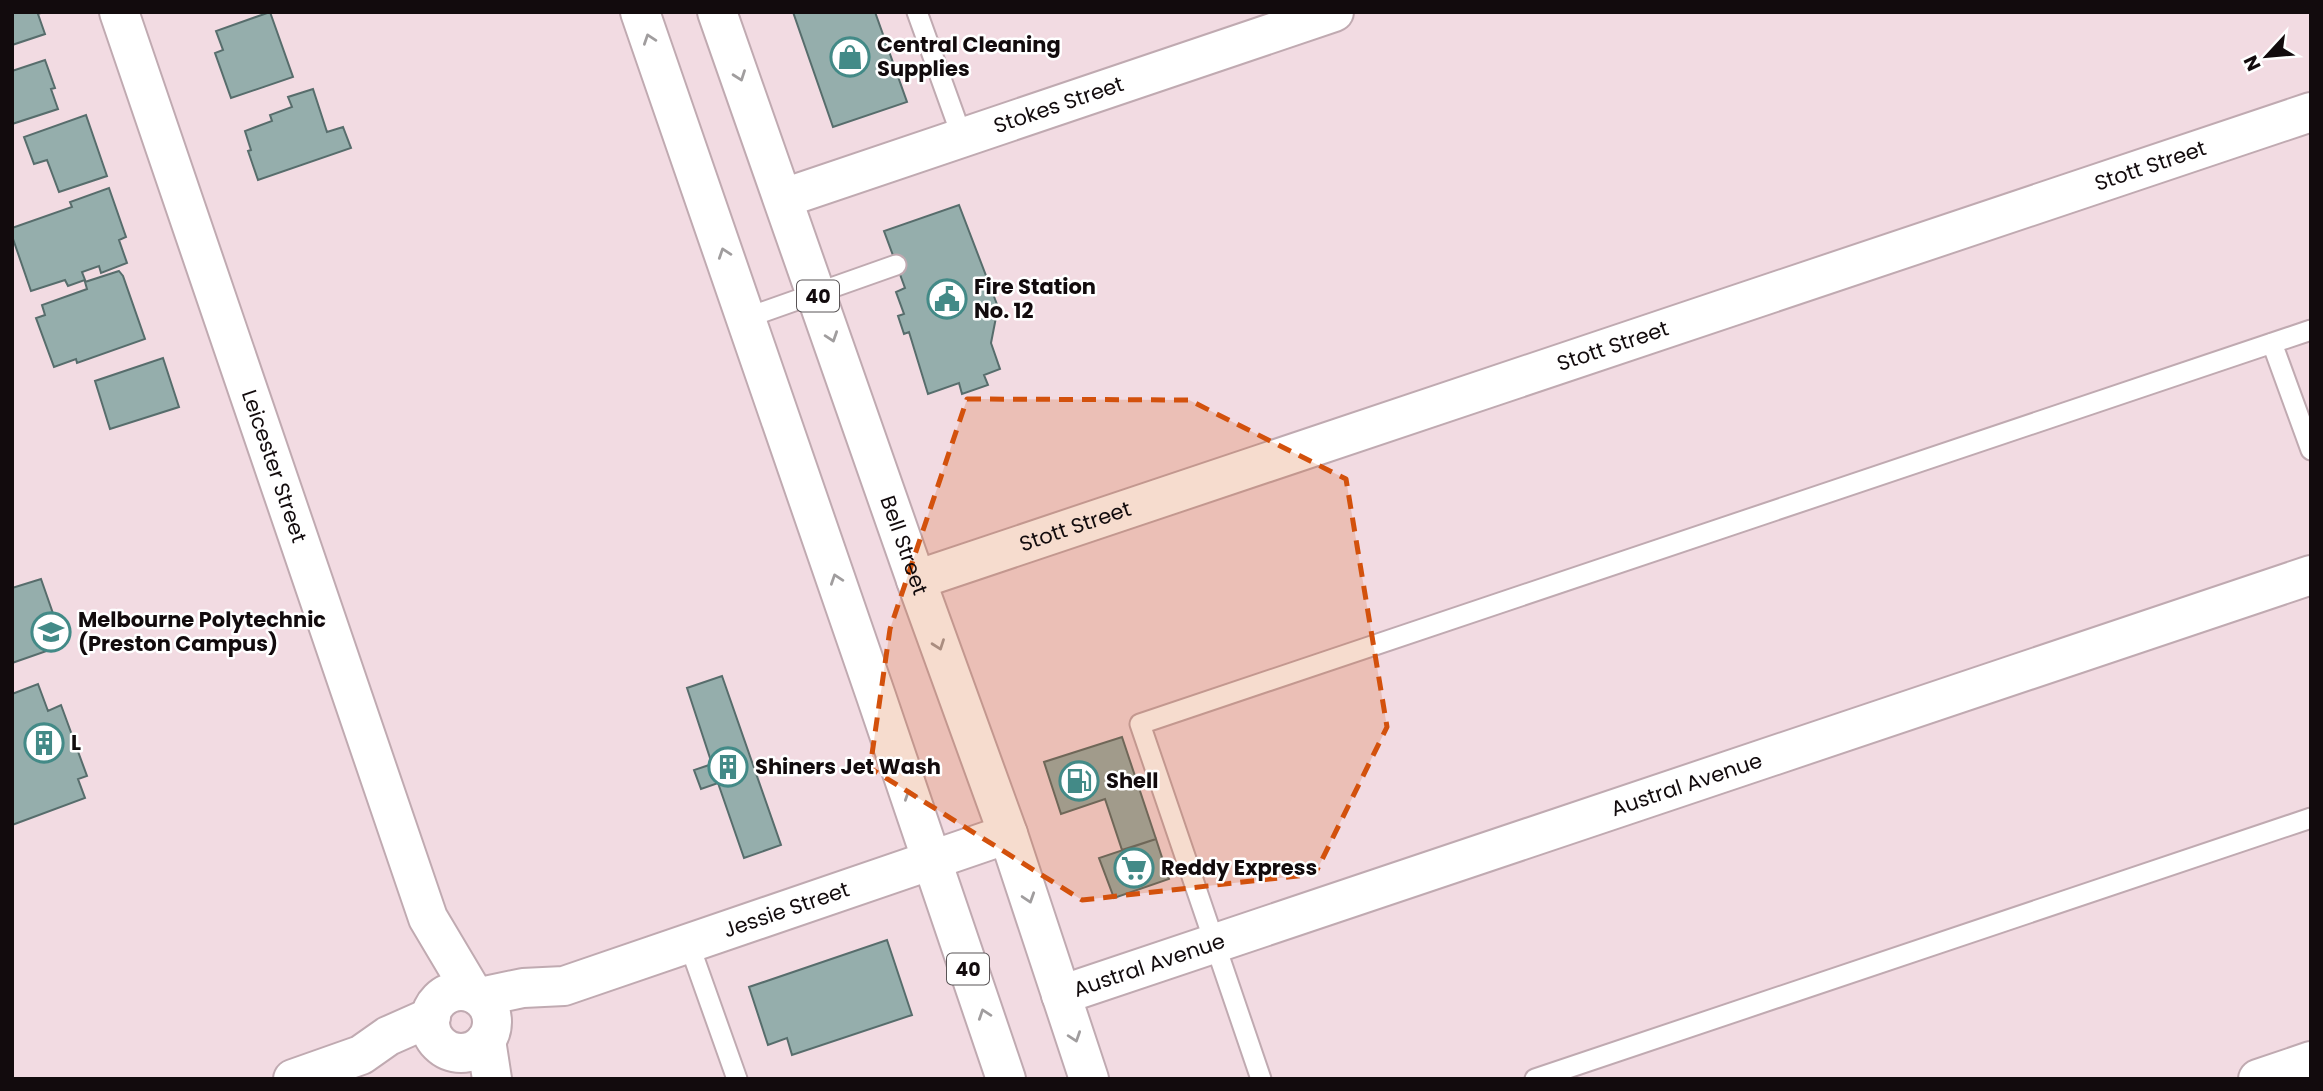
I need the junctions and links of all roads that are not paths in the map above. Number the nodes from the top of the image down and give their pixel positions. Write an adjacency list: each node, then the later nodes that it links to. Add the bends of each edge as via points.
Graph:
1 (119, 12): 23 (main road, Leicester Street)
2 (640, 12): 11 (main road, 40, one-way to 2)
3 (717, 12): 8 (main road, Bell Street / 40, one-way to 8)
4 (917, 12): 7 (lane)
5 (1334, 12): 7 (main road, Stokes Street)
6 (2311, 111): 16 (main road, Stott Street)
7 (962, 137): 8 (main road, Stokes Street)
8 (784, 198): 10 (main road, Bell Street / 40)
9 (896, 265): 10 (lane)
10 (817, 293): 11 (lane); 16 (main road, Bell Street / 40, one-way to 16)
11 (746, 318): 19 (main road, 40, one-way to 11)
12 (2311, 330): 13 (lane)
13 (2272, 343): 14 (lane); 21 (lane, via 1140,724)
14 (2311, 450)
15 (2311, 575): 21 (main road, Austral Avenue)
16 (916, 580): 18 (main road, Bell Street / 40, one-way to 18)
17 (2311, 818): 31 (lane)
18 (1007, 834): 19 (main road, Jessie Street); 22 (main road, Bell Street / 40, one-way to 22)
19 (931, 859): 20 (main road, Jessie Street); 28 (main road, 40, one-way to 19)
20 (689, 944): 23 (main road, Jessie Street, via 564,986 523,988); 27 (lane)
21 (1214, 945): 22 (main road, Austral Avenue); 30 (lane)
22 (1061, 995): 29 (main road, Bell Street / 40, one-way to 29)
23 (463, 1029): 25 (main road, Jessie Street, via 388,1036 361,1055); 26 (main road, Leicester Street)
24 (2311, 1061): 32 (main road)
25 (293, 1079)
26 (492, 1079)
27 (737, 1079)
28 (1006, 1079)
29 (1089, 1079)
30 (1261, 1079)
31 (1535, 1079)
32 (2258, 1079)

